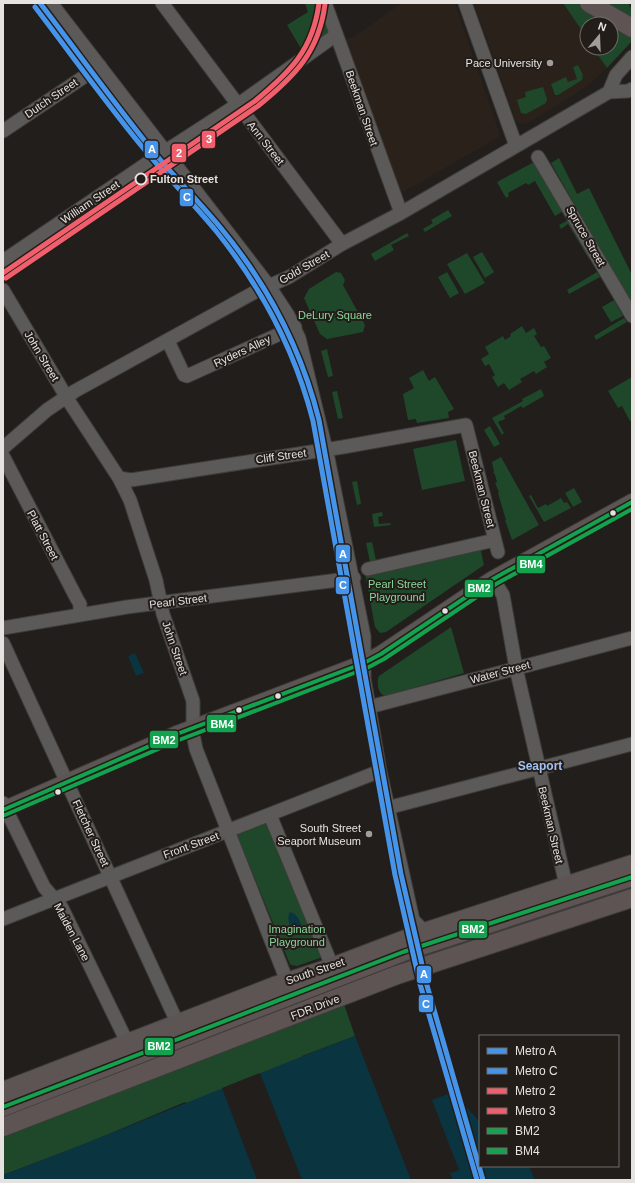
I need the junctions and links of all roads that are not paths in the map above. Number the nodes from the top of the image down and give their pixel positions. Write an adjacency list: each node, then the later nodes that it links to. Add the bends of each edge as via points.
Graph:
1 (51, 3): 9 (street)
2 (162, 3): 12 (street, Ann Street)
3 (325, 3): 7 (street, Beekman Street)
4 (466, 3): 14 (street)
5 (589, 3): 6 (highway)
6 (632, 28)
7 (336, 35): 12 (street, William Street); 17 (street, Beekman Street)
8 (632, 57): 11 (street, via 616,75)
9 (100, 66): 13 (street, Dutch Street); 15 (street)
10 (632, 89): 11 (street, Gold Street)
11 (609, 92): 14 (street, Gold Street)
12 (237, 105): 15 (street, William Street); 18 (street, Ann Street)
13 (3, 131)
14 (516, 146): 17 (street, Gold Street)
15 (166, 151): 19 (street, William Street); 20 (street)
16 (538, 157): 22 (street, Spruce Street)
17 (401, 213): 18 (street, Gold Street)
18 (342, 244): 20 (street, Gold Street, via 289,277)
19 (3, 261)
20 (269, 286): 23 (street); 24 (street, Gold Street)
21 (3, 290): 25 (street, John Street)
22 (632, 316)
23 (295, 327): 24 (street, Ryders Alley, via 189,376 184,375); 28 (street)
24 (168, 340): 25 (street, Gold Street)
25 (66, 397): 27 (street, Gold Street); 30 (street, John Street)
26 (466, 425): 28 (street, Cliff Street); 32 (street, Beekman Street, via 496,546)
27 (3, 448)
28 (326, 449): 30 (street, Cliff Street, via 131,480); 33 (street)
29 (3, 456): 36 (street, Platt Street, via 79,603)
30 (119, 478): 35 (street, John Street, via 130,500)
31 (632, 502): 34 (main road)
32 (368, 569)
33 (354, 578): 35 (street, Pearl Street); 40 (street, via 364,636)
34 (493, 579): 40 (main road); 41 (street, Beekman Street, via 503,595)
35 (161, 603): 36 (street, Pearl Street); 43 (street, John Street, via 193,701)
36 (80, 614): 37 (street, Pearl Street)
37 (3, 628)
38 (632, 638): 41 (street, Water Street)
39 (3, 643): 47 (street, Fletcher Street)
40 (364, 663): 42 (street); 43 (main road)
41 (516, 668): 42 (street, Water Street); 45 (street, Beekman Street)
42 (369, 707): 46 (street)
43 (193, 727): 47 (main road); 51 (street, John Street, via 196,748)
44 (632, 744): 45 (street)
45 (538, 769): 49 (street); 55 (street, Beekman Street)
46 (380, 771): 49 (street); 50 (street, Front Street)
47 (67, 782): 48 (main road); 53 (street, Fletcher Street)
48 (4, 807): 56 (street, Maiden Lane, via 44,887)
49 (387, 808): 60 (street, via 413,920)
50 (270, 815): 51 (street, Front Street); 62 (street)
51 (228, 831): 53 (street, Front Street); 63 (street, John Street)
52 (632, 863): 55 (main road, South Street)
53 (111, 876): 56 (street, Front Street); 64 (street, Fletcher Street)
54 (632, 877): 67 (highway, FDR Drive, via 383,960)
55 (566, 885): 60 (main road, South Street)
56 (54, 898): 59 (street, Front Street); 65 (street, Maiden Lane, via 62,908)
57 (632, 898): 61 (highway, FDR Drive)
58 (632, 911): 61 (highway, via 533,938)
59 (3, 919)
60 (424, 931): 62 (main road, South Street)
61 (476, 948): 68 (highway, FDR Drive, via 397,975)
62 (332, 966): 63 (main road, South Street)
63 (287, 981): 64 (main road, South Street)
64 (177, 1022): 65 (main road, South Street)
65 (127, 1042): 66 (main road, South Street)
66 (3, 1090)
67 (3, 1107)
68 (3, 1128)

